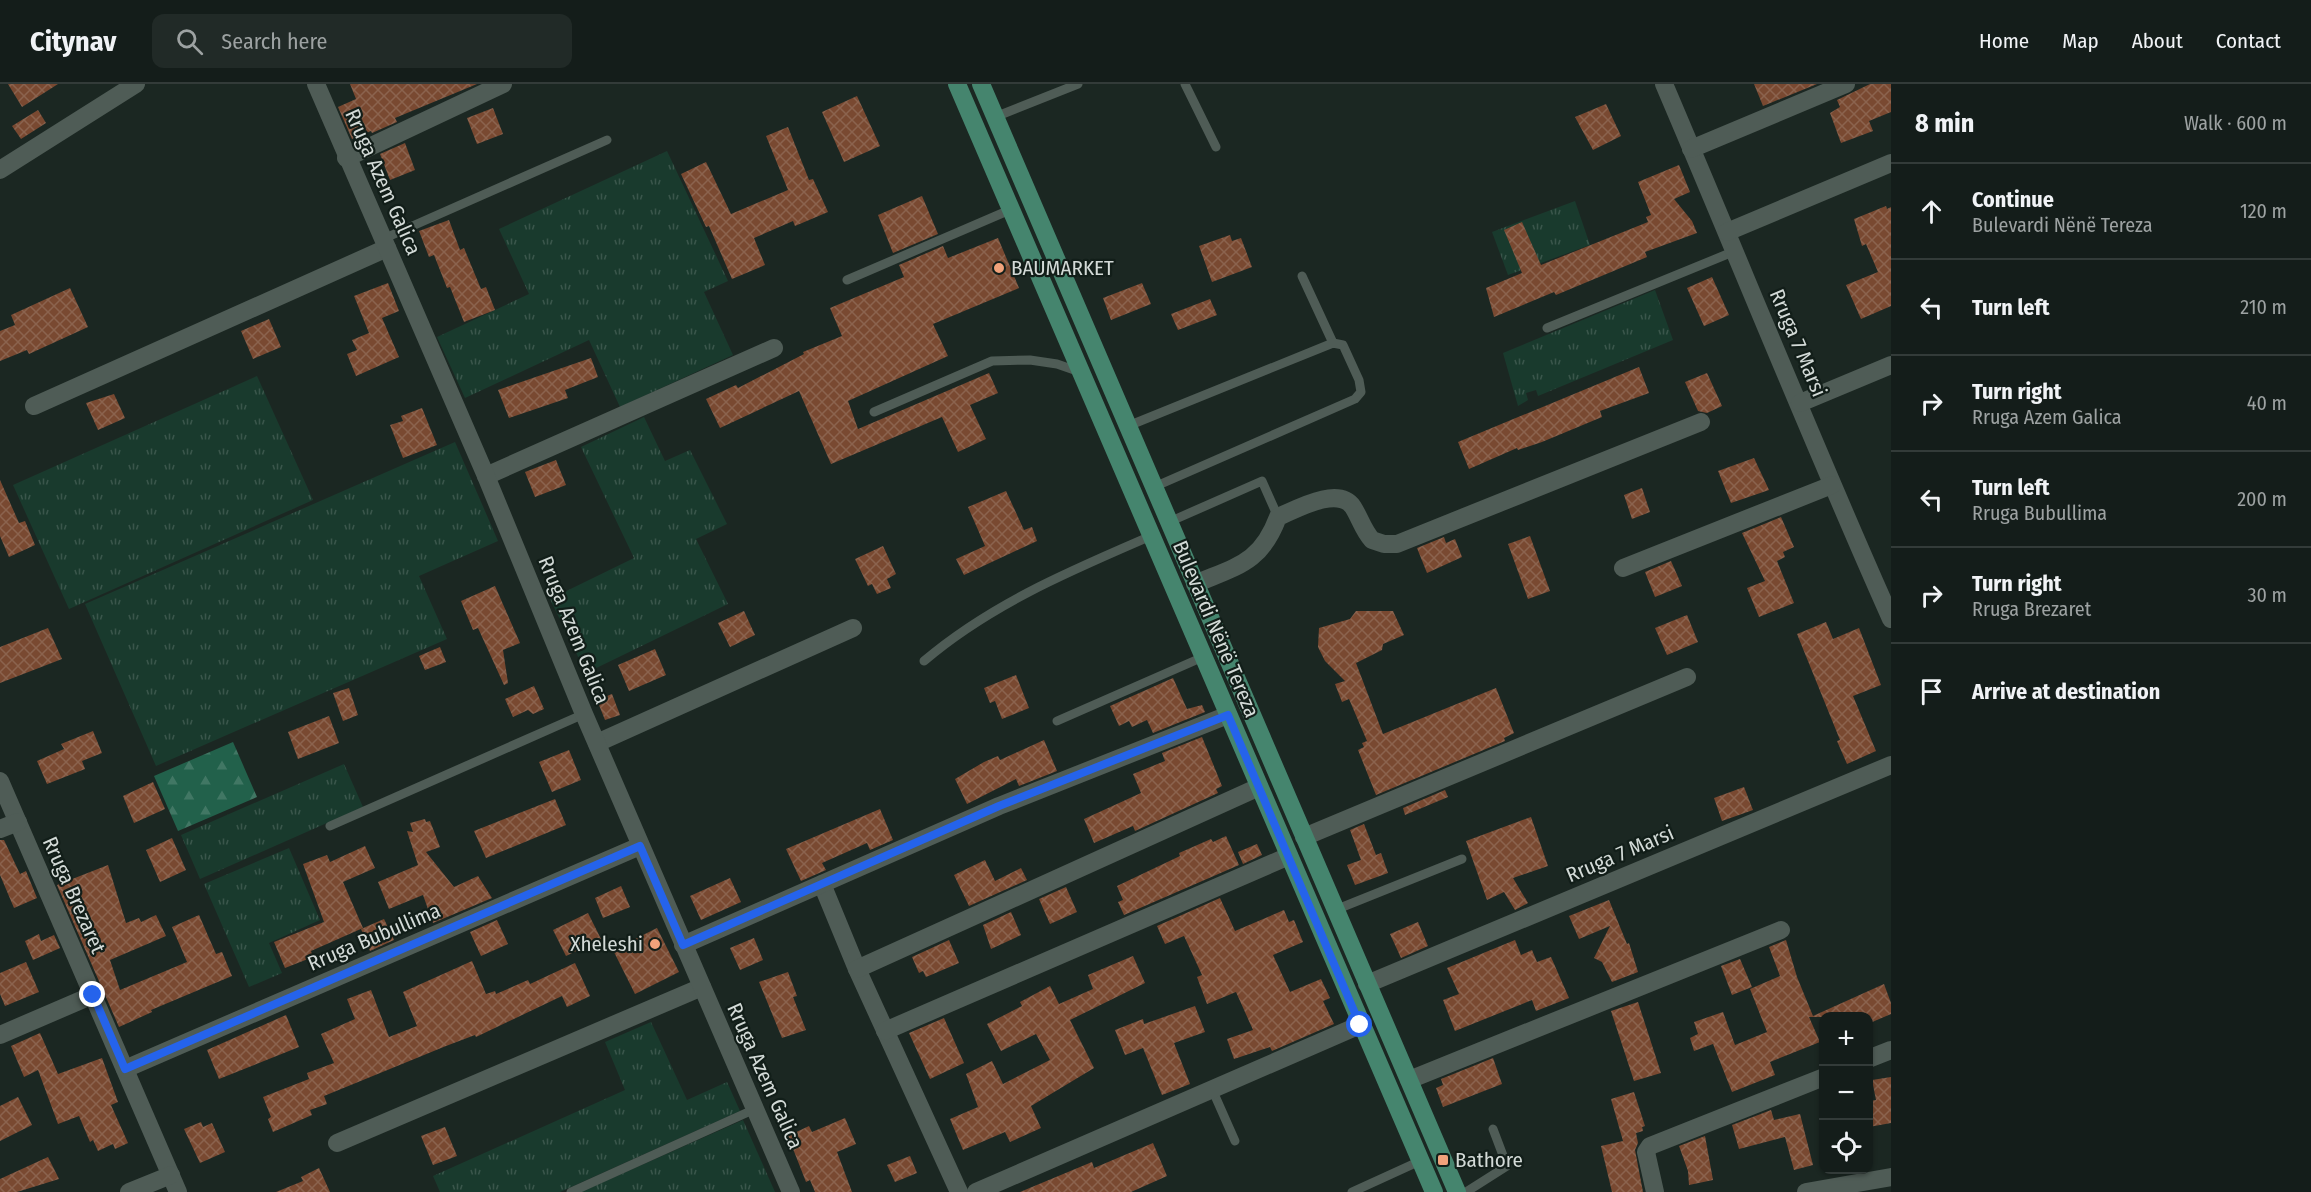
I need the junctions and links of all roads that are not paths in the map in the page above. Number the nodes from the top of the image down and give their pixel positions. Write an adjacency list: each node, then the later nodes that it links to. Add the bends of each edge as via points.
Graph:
1 (136, 84): 10 (street)
2 (316, 84): 15 (street, Rruga Azem Galica)
3 (503, 84): 15 (street)
4 (957, 84): 18 (main road, Bulevardi Nënë Tereza)
5 (981, 84): 11 (main road, Bulevardi Nënë Tereza)
6 (1078, 84): 11 (lane)
7 (1185, 84): 13 (lane)
8 (1664, 84): 14 (street, Rruga 7 Marsi)
9 (1846, 84): 14 (street)
10 (117, 89): 17 (street)
11 (995, 117): 33 (main road, Bulevardi Nënë Tereza)
12 (607, 140): 20 (lane)
13 (1216, 147)
14 (1692, 149): 19 (street, Rruga 7 Marsi)
15 (346, 158): 20 (street, Rruga Azem Galica)
16 (1891, 163): 19 (street)
17 (0, 170)
18 (1012, 209): 23 (lane); 28 (main road, Bulevardi Nënë Tereza)
19 (1727, 232): 21 (street, Rruga 7 Marsi)
20 (385, 243): 30 (street); 34 (street, Rruga Azem Galica)
21 (1735, 251): 24 (lane); 29 (street, Rruga 7 Marsi)
22 (1302, 276): 25 (lane)
23 (847, 280)
24 (1547, 328)
25 (1333, 343): 33 (lane); 36 (lane, via 1343,345 1359,381 1361,392 1355,399)
26 (774, 348): 34 (street)
27 (1891, 365): 29 (street)
28 (1082, 373): 31 (lane, via 1030,360 992,361); 39 (main road, Bulevardi Nënë Tereza)
29 (1800, 403): 35 (street, Rruga 7 Marsi)
30 (34, 406)
31 (874, 412)
32 (1701, 422): 37 (street, via 1397,544 1372,540 1351,504 1337,499 1322,498)
33 (1128, 426): 36 (main road, Bulevardi Nënë Tereza)
34 (486, 476): 48 (street, Rruga Azem Galica)
35 (1832, 485): 40 (street); 42 (street, Rruga 7 Marsi)
36 (1154, 487): 38 (main road, Bulevardi Nënë Tereza)
37 (1278, 517): 38 (lane, via 1262,481); 41 (street, via 1270,539 1256,555)
38 (1169, 522): 41 (main road, Bulevardi Nënë Tereza)
39 (1150, 536): 45 (main road, Bulevardi Nënë Tereza); 46 (lane, via 1043,582 946,642)
40 (1623, 568)
41 (1195, 584): 58 (main road, Bulevardi Nënë Tereza)
42 (1884, 584): 43 (street, Rruga 7 Marsi)
43 (1891, 619)
44 (853, 628): 51 (street)
45 (1203, 657): 49 (main road, Bulevardi Nënë Tereza); 50 (lane)
46 (924, 662)
47 (1687, 677): 58 (street)
48 (584, 714): 51 (street, Rruga Azem Galica); 56 (lane)
49 (1228, 715): 54 (main road, Bulevardi Nënë Tereza); 62 (street, via 999,806)
50 (1057, 721)
51 (597, 743): 59 (street, Rruga Azem Galica)
52 (1891, 765): 67 (street, Rruga 7 Marsi)
53 (0, 781): 55 (street, Rruga Brezaret)
54 (1259, 787): 60 (main road, Bulevardi Nënë Tereza); 66 (street)
55 (18, 822): 57 (street); 69 (street, Rruga Brezaret)
56 (330, 826)
57 (0, 829)
58 (1304, 837): 63 (main road, Bulevardi Nënë Tereza)
59 (640, 846): 65 (street, Rruga Azem Galica); 75 (street, Rruga Bubullima)
60 (1288, 856): 70 (main road, Bulevardi Nënë Tereza); 71 (street)
61 (1462, 859): 63 (lane)
62 (822, 885): 65 (street); 66 (street)
63 (1335, 910): 67 (main road, Bulevardi Nënë Tereza)
64 (1781, 930): 77 (street)
65 (683, 945): 68 (street, Rruga Azem Galica)
66 (857, 969): 71 (street)
67 (1367, 984): 77 (main road, Bulevardi Nënë Tereza)
68 (702, 987): 79 (street, Rruga Azem Galica); 82 (street)
69 (93, 995): 72 (street); 75 (street, Rruga Brezaret)
70 (1360, 1025): 78 (street); 83 (main road, Bulevardi Nënë Tereza)
71 (885, 1031): 90 (street)
72 (0, 1035)
73 (1891, 1050): 74 (street)
74 (1873, 1057)
75 (125, 1069): 84 (street, Rruga Brezaret)
76 (1819, 1079): 96 (street, via 1650,1146 1646,1152)
77 (1409, 1080): 94 (main road, Bulevardi Nënë Tereza)
78 (1212, 1089): 81 (lane); 91 (street)
79 (755, 1109): 88 (lane); 89 (street, Rruga Azem Galica)
80 (1492, 1129): 95 (lane, via 1507,1166)
81 (1235, 1141)
82 (336, 1143)
83 (1420, 1161): 92 (lane); 93 (main road, Bulevardi Nënë Tereza)
84 (171, 1175): 86 (street); 87 (street, Rruga Brezaret)
85 (1891, 1178): 97 (street)
86 (129, 1192)
87 (178, 1192)
88 (571, 1192)
89 (791, 1192)
90 (960, 1192)
91 (976, 1192)
92 (1352, 1192)
93 (1434, 1192)
94 (1457, 1192)
95 (1466, 1192)
96 (1655, 1192)
97 (1806, 1192)

